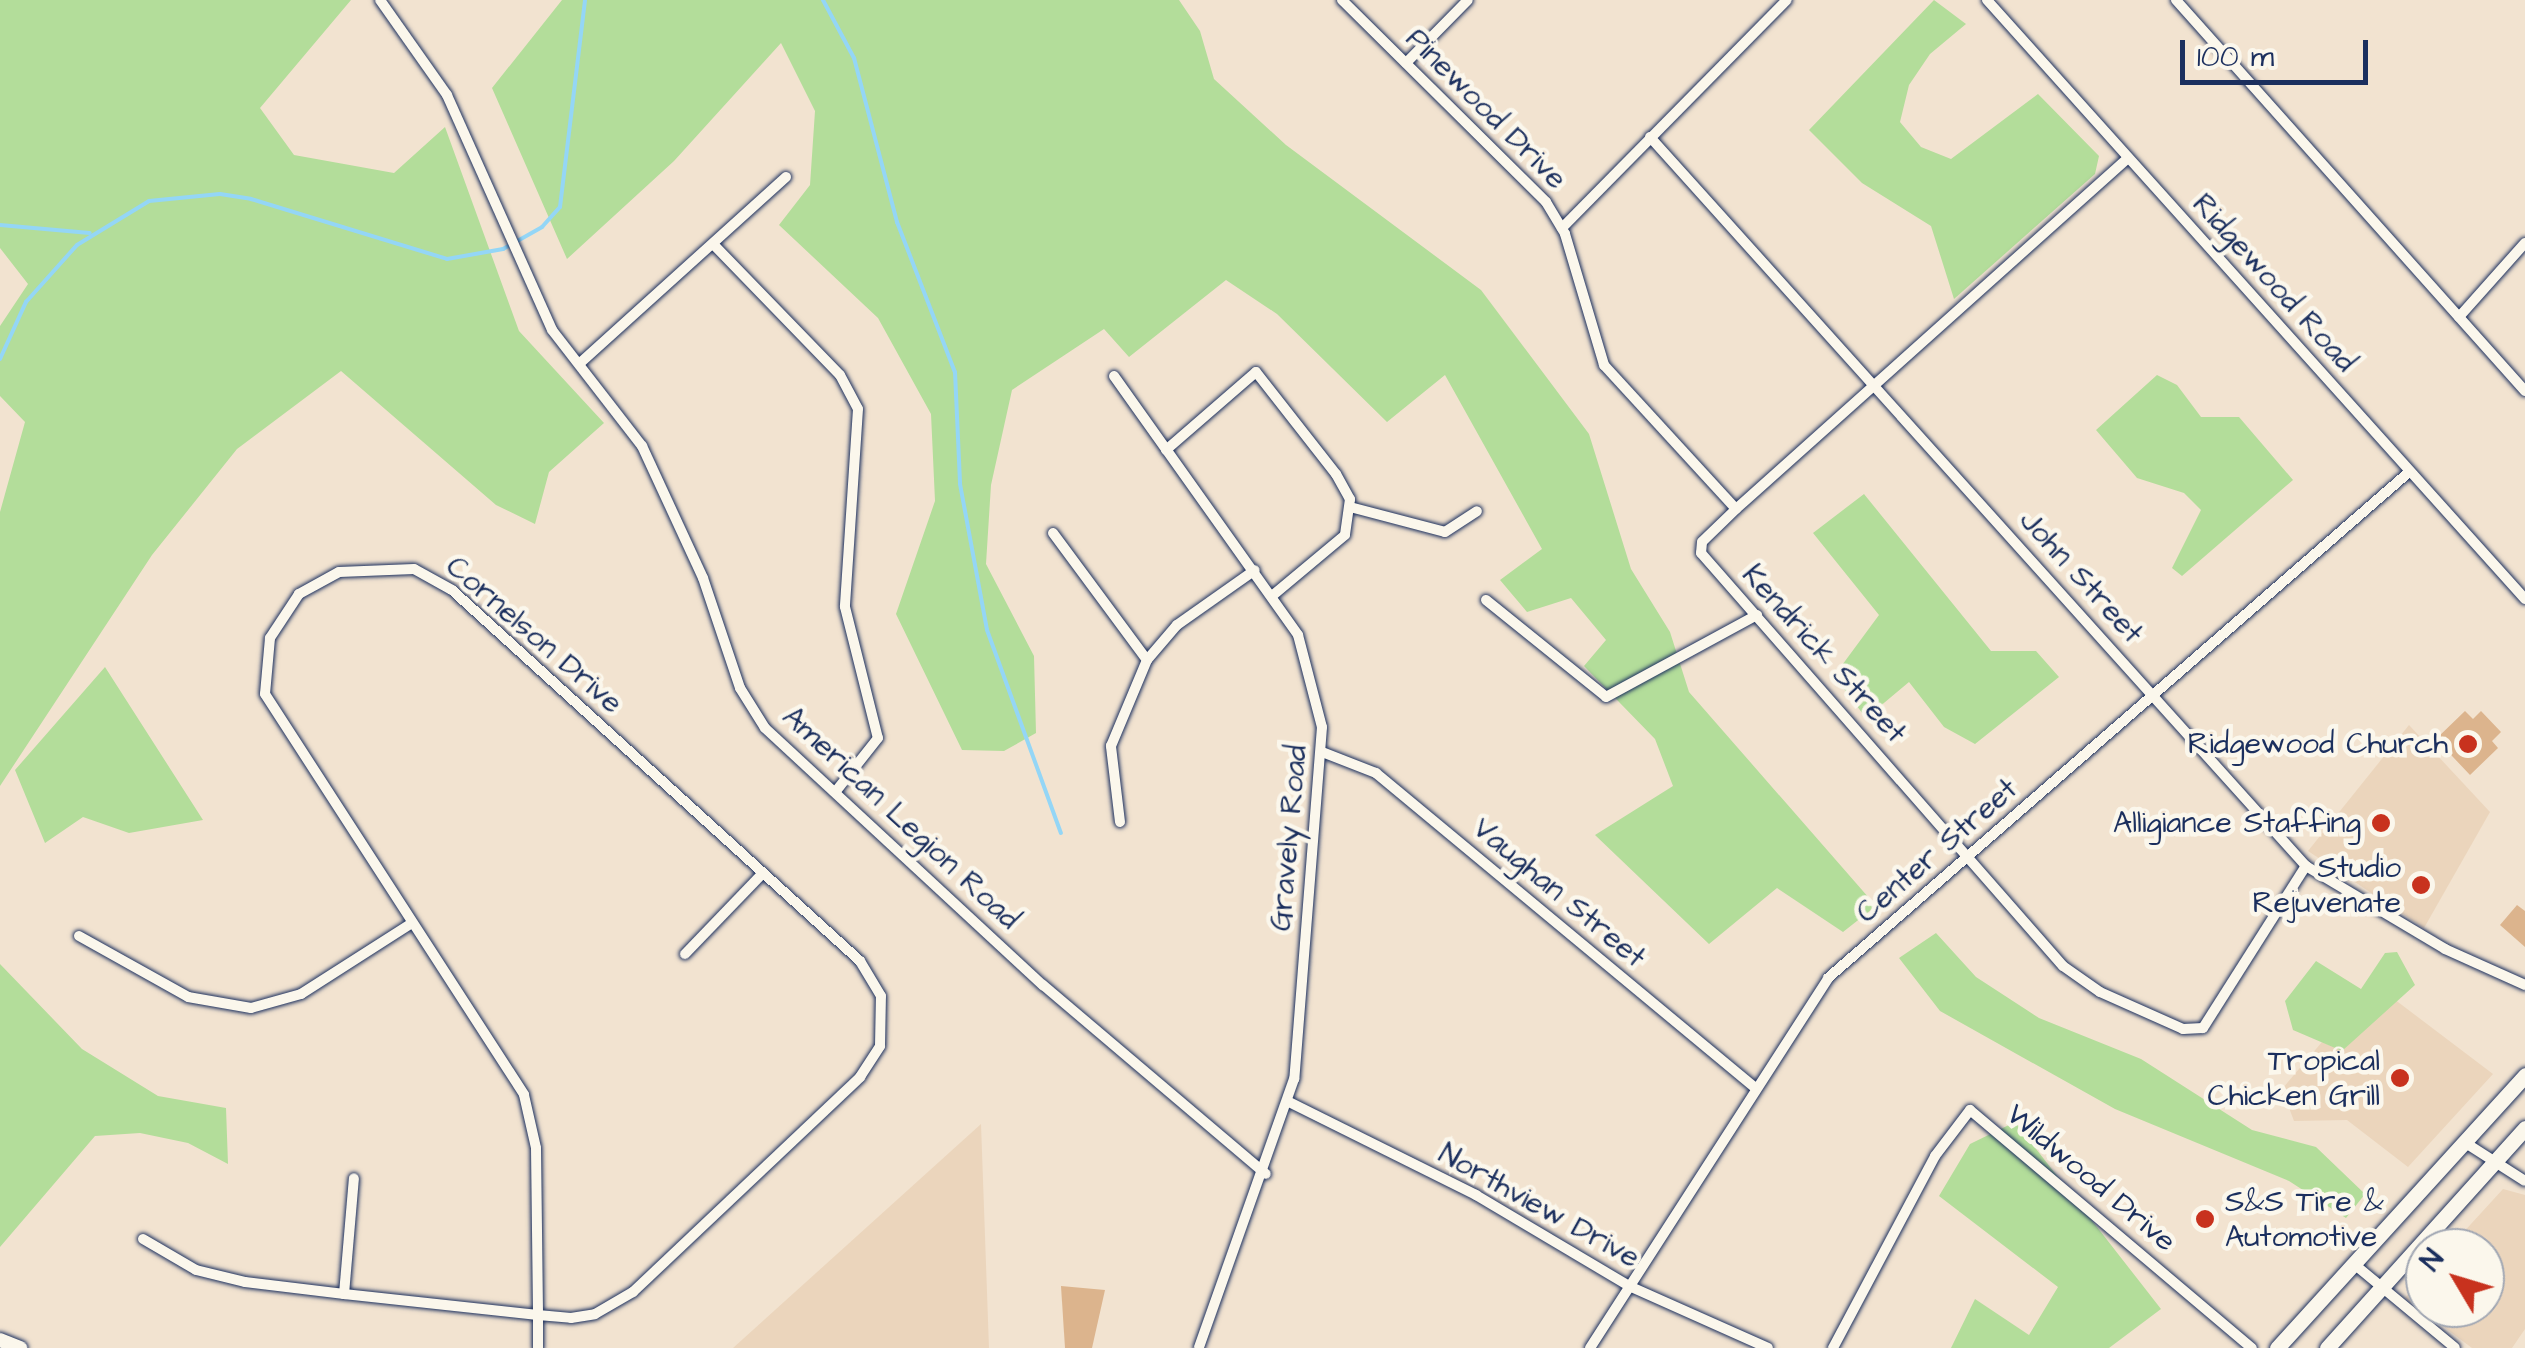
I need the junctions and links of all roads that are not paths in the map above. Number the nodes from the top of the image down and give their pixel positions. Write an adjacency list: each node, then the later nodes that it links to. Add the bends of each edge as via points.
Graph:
1 (380, 0): 15 (street, American Legion Road, via 446,95 552,330)
2 (1342, 0): 7 (street, Pinewood Drive)
3 (1468, 0): 7 (street)
4 (1787, 0): 8 (street)
5 (1987, 0): 9 (street, Ridgewood Road)
6 (2176, 0): 14 (street)
7 (1406, 63): 11 (street, Pinewood Drive, via 1546,202)
8 (1650, 137): 11 (street); 17 (street, John Street)
9 (2128, 158): 17 (street, Kendrick Street); 20 (street, Ridgewood Road)
10 (786, 177): 13 (street)
11 (1562, 228): 22 (street, Pinewood Drive, via 1604,365)
12 (2525, 243): 14 (street)
13 (714, 245): 15 (street); 33 (street, via 840,375 858,409 844,607 878,738)
14 (2459, 316): 18 (street)
15 (579, 364): 33 (street, American Legion Road, via 642,446 702,578 746,700 776,741)
16 (1114, 376): 19 (street, Gravely Road)
17 (1877, 382): 22 (street, Kendrick Street); 31 (street, John Street)
18 (2525, 390)
19 (1166, 450): 21 (street, via 1256,372 1336,474); 25 (street, Gravely Road)
20 (2409, 472): 28 (street, Ridgewood Road); 31 (street, Center Street)
21 (1350, 507): 23 (street, via 1445,532); 26 (street, via 1337,548)
22 (1736, 509): 29 (street, Kendrick Street, via 1706,538 1702,553)
23 (1477, 511)
24 (1053, 533): 30 (street)
25 (1254, 570): 26 (street, Gravely Road); 30 (street, via 1177,625)
26 (1272, 596): 32 (street, Gravely Road, via 1310,662)
27 (1486, 600): 29 (street, via 1606,696)
28 (2525, 600)
29 (1757, 615): 35 (street, Kendrick Street)
30 (1146, 660): 34 (street, via 1110,746)
31 (2153, 695): 35 (street, Center Street); 36 (street, John Street)
32 (1322, 752): 43 (street, Vaughan Street, via 1376,774); 44 (street, Gravely Road)
33 (836, 792): 48 (street, American Legion Road, via 1071,1010)
34 (1120, 822)
35 (1970, 856): 36 (street, Kendrick Street, via 2074,976 2193,1032 2211,1021); 43 (street, Center Street, via 1828,978)
36 (2306, 866): 41 (street, John Street, via 2454,954)
37 (763, 873): 38 (street, Cornelson Drive, via 444,583 403,568 339,572 312,583 279,620 264,660 266,694); 40 (street); 56 (street, Cornelson Drive, via 872,976 885,1016 877,1054 619,1302 577,1318)
38 (412, 923): 39 (street, via 301,994 251,1008 188,997); 56 (street, Cornelson Drive, via 530,1111)
39 (79, 936)
40 (685, 954)
41 (2525, 985)
42 (2525, 1076): 46 (main road)
43 (1755, 1088): 53 (street, Center Street)
44 (1289, 1102): 48 (street, Gravely Road); 53 (street, Northview Drive, via 1476,1195)
45 (2525, 1128): 47 (main road)
46 (2464, 1142): 47 (street); 52 (main road)
47 (2492, 1164): 50 (street); 54 (main road)
48 (1266, 1174): 60 (street, Gravely Road)
49 (354, 1178): 55 (street)
50 (2525, 1181)
51 (144, 1239): 55 (street, via 216,1277)
52 (2354, 1264): 54 (street); 65 (main road)
53 (1629, 1286): 61 (street, Center Street); 62 (street, Northview Drive)
54 (2380, 1292): 66 (main road); 67 (street)
55 (344, 1294): 56 (street)
56 (538, 1314): 59 (street, Cornelson Drive)
57 (0, 1340): 58 (main road)
58 (20, 1348)
59 (538, 1348)
60 (1199, 1348)
61 (1590, 1348)
62 (1768, 1348)
63 (1833, 1348): 64 (street, Wildwood Drive, via 1935,1156 1970,1110)
64 (2252, 1348)
65 (2278, 1348)
66 (2328, 1348)
67 (2455, 1348)

